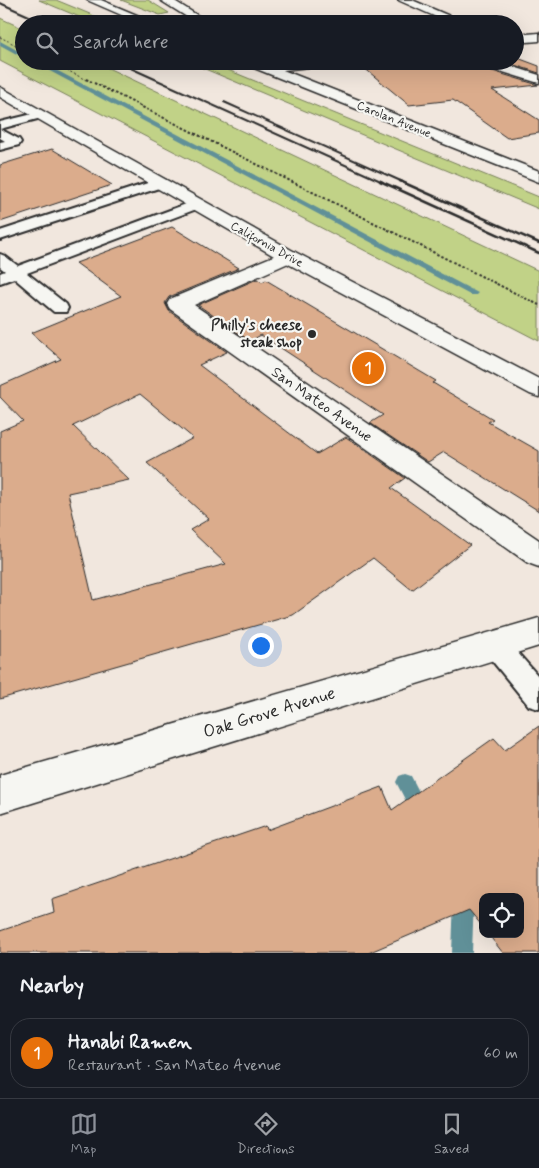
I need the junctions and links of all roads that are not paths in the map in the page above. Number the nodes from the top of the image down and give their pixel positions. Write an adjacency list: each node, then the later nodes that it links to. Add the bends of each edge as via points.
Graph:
1 (92, 0): 4 (street)
2 (165, 0): 5 (street)
3 (403, 0): 6 (street)
4 (130, 15)
5 (191, 15)
6 (440, 15)
7 (539, 37): 8 (street)
8 (524, 38)
9 (271, 70): 17 (street, Carolan Avenue)
10 (510, 70): 11 (street)
11 (539, 79)
12 (0, 91): 13 (street, California Drive)
13 (41, 115): 14 (lane); 18 (street, California Drive)
14 (0, 126)
15 (0, 133): 16 (lane, via 15,142)
16 (0, 146)
17 (539, 177)
18 (160, 183): 19 (street, California Drive); 20 (lane)
19 (197, 204): 21 (street, California Drive); 23 (lane)
20 (0, 236)
21 (288, 256): 26 (street, California Drive); 27 (street, San Mateo Avenue, via 178,304)
22 (0, 258): 23 (lane)
23 (17, 272): 24 (lane); 25 (lane)
24 (0, 278)
25 (60, 308)
26 (539, 389)
27 (539, 555)
28 (539, 632): 29 (street, Oak Grove Avenue)
29 (494, 644): 30 (lane); 31 (street, Oak Grove Avenue)
30 (539, 697)
31 (0, 794)

